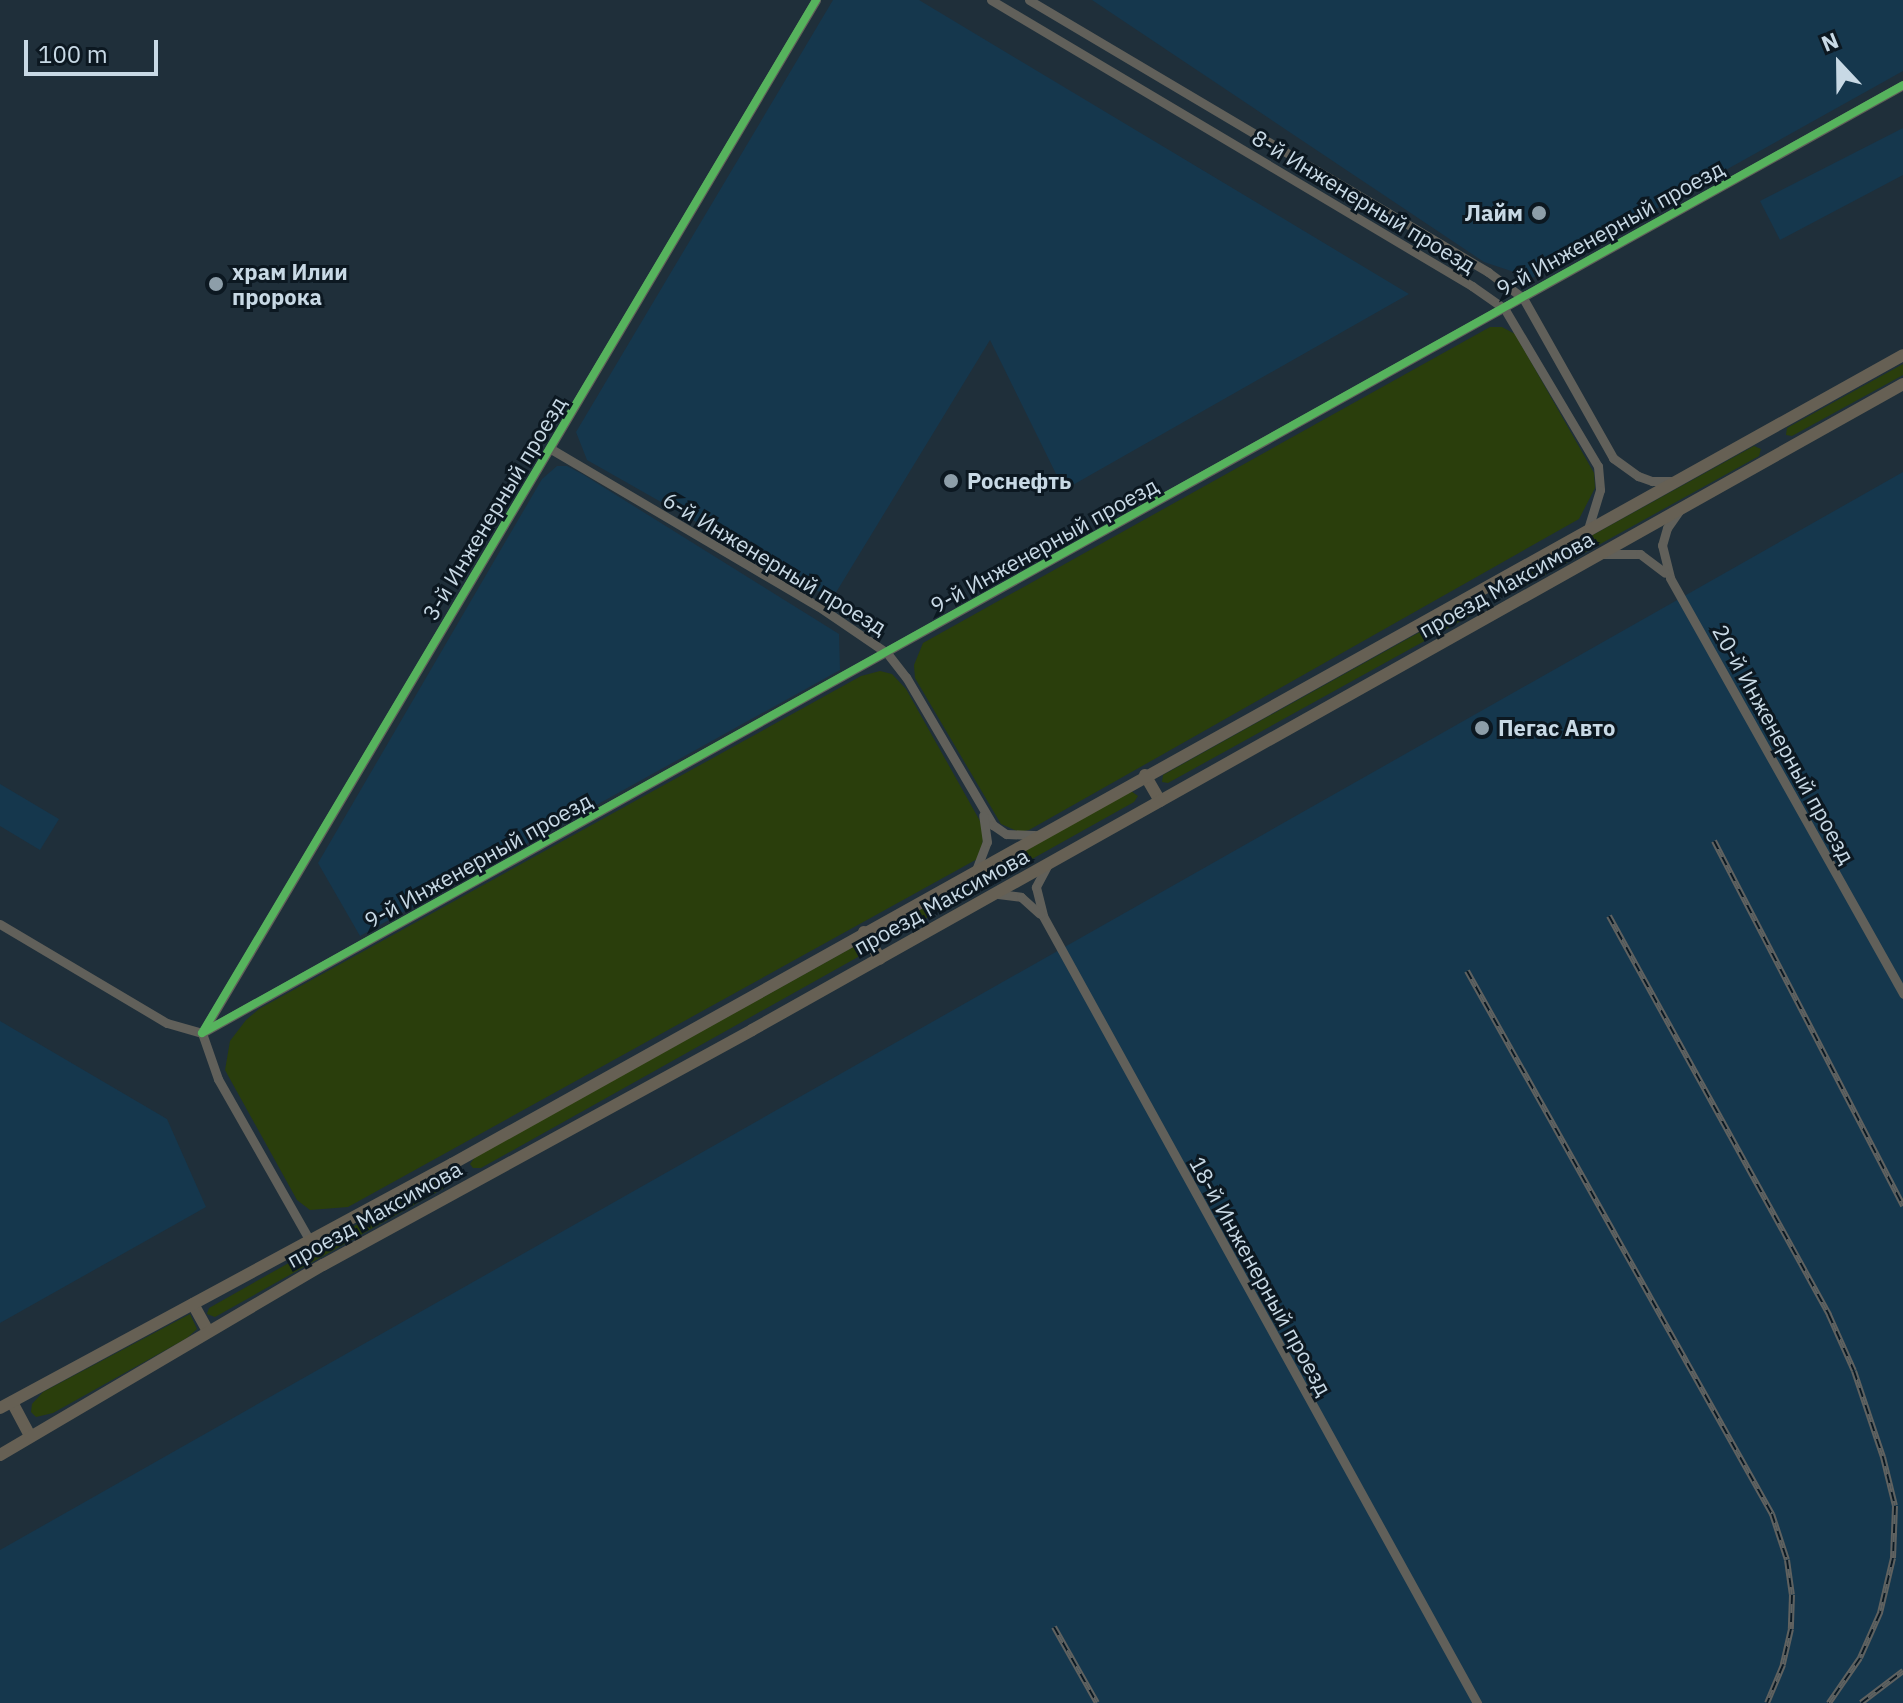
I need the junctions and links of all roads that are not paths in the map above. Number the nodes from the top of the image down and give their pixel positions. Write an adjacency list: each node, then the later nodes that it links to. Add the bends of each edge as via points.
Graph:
1 (816, 0): 10 (street, 3-й Инженерный проезд)
2 (991, 0): 6 (street, 8-й Инженерный проезд)
3 (1029, 0): 5 (street, 8-й Инженерный проезд, via 1488,272)
4 (1903, 85): 5 (street, 9-й Инженерный проезд)
5 (1523, 298): 6 (street, 9-й Инженерный проезд); 12 (street, 8-й Инженерный проезд, via 1613,458 1652,481)
6 (1504, 308): 14 (street, 8-й Инженерный проезд, via 1598,466 1600,490); 19 (street, 9-й Инженерный проезд)
7 (1903, 355): 9 (main road, проезд Максимова)
8 (1903, 384): 11 (main road, проезд Максимова)
9 (1767, 431): 11 (main road); 12 (main road, проезд Максимова)
10 (551, 449): 19 (street, 6-й Инженерный проезд, via 818,606); 32 (street, 3-й Инженерный проезд)
11 (1780, 453): 13 (main road, проезд Максимова)
12 (1677, 481): 14 (main road, проезд Максимова)
13 (1681, 508): 15 (main road, проезд Максимова); 16 (street, 20-й Инженерный проезд, via 1662,545)
14 (1588, 529): 17 (main road, проезд Максимова)
15 (1598, 555): 16 (street, via 1640,554); 18 (main road, проезд Максимова)
16 (1670, 578): 31 (street, 20-й Инженерный проезд)
17 (1494, 583): 18 (main road); 20 (main road, проезд Максимова)
18 (1508, 606): 21 (main road, проезд Максимова)
19 (887, 653): 22 (street, 6-й Инженерный проезд); 32 (street, 9-й Инженерный проезд)
20 (1145, 775): 21 (main road); 23 (main road, проезд Максимова)
21 (1160, 801): 24 (main road, проезд Максимова)
22 (981, 808): 23 (street, 6-й Инженерный проезд, via 1006,834); 25 (street, via 987,842)
23 (1040, 835): 25 (main road, проезд Максимова)
24 (1050, 863): 26 (main road, проезд Максимова); 27 (street, 18-й Инженерный проезд, via 1036,887)
25 (976, 870): 29 (main road, проезд Максимова)
26 (993, 895): 27 (street, via 1021,897); 30 (main road, проезд Максимова)
27 (1043, 916): 41 (street, 18-й Инженерный проезд)
28 (0, 924): 32 (street, via 167,1023)
29 (864, 932): 30 (main road); 33 (main road, проезд Максимова)
30 (880, 959): 34 (main road, проезд Максимова)
31 (1903, 994)
32 (202, 1033): 35 (street, via 218,1079)
33 (452, 1164): 34 (main road); 35 (main road, проезд Максимова)
34 (464, 1186): 37 (main road, проезд Максимова)
35 (310, 1241): 36 (main road, проезд Максимова)
36 (193, 1304): 37 (main road); 38 (main road, проезд Максимова)
37 (208, 1331): 39 (main road, проезд Максимова)
38 (6, 1405): 39 (main road)
39 (30, 1436): 40 (main road, проезд Максимова)
40 (0, 1455)
41 (1477, 1703)

